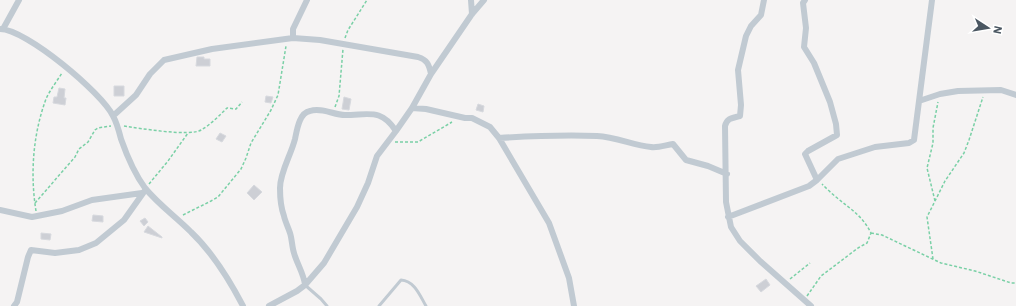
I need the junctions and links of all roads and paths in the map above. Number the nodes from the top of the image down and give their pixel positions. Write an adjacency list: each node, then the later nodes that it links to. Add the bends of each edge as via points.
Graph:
1 (19, 0): 10 (street)
2 (307, 0): 11 (street)
3 (367, 0): 12 (path, via 348,30)
4 (471, 0): 9 (street)
5 (484, 0): 9 (street)
6 (764, 0): 29 (street, via 762,15 751,26 746,36 738,70 740,116 726,121)
7 (805, 0): 30 (street, via 804,47 814,63 830,102 837,135 805,154)
8 (932, 0): 18 (street)
9 (472, 14): 14 (street)
10 (2, 29): 13 (street, via 20,35)
11 (290, 39): 12 (street); 22 (street, via 212,49 164,60 150,74 136,95); 37 (path, via 278,95 272,110 251,143 241,169 218,197)
12 (343, 44): 14 (street, via 418,57 428,62); 21 (path, via 339,96)
13 (66, 66): 22 (street); 33 (path, via 47,98 36,130)
14 (431, 74): 20 (street)
15 (986, 89): 16 (street); 17 (street); 32 (path, via 964,153)
16 (940, 94): 18 (street); 32 (path, via 927,168)
17 (1016, 95)
18 (919, 101): 30 (street, via 914,140 909,143 875,147 838,159)
19 (242, 102): 26 (path, via 236,108 227,108 200,131)
20 (412, 108): 23 (street); 25 (street)
21 (334, 112): 25 (street, via 344,115 375,114 392,124); 43 (street, via 308,111 302,117 280,188 283,214)
22 (113, 116): 24 (street)
23 (465, 118): 27 (street, via 482,122); 28 (path, via 451,122 418,142)
24 (116, 124): 26 (path, via 157,131); 31 (street, via 126,154); 33 (path, via 98,128)
25 (396, 131): 28 (street)
26 (188, 132): 31 (path)
27 (499, 138): 29 (street, via 598,136 652,147 673,144 686,160); 51 (street, via 549,223 569,278)
28 (388, 142): 43 (street, via 377,156 357,208 324,263)
29 (727, 174): 36 (street)
30 (818, 180): 36 (street, via 809,186); 38 (path, via 858,214)
31 (144, 191): 35 (street, via 92,200 62,211); 37 (street); 45 (street, via 124,220 96,243 79,250 55,253 31,250)
32 (935, 201): 39 (path, via 927,217)
33 (35, 203): 35 (path)
34 (0, 210): 35 (street)
35 (37, 216)
36 (728, 217): 41 (street, via 740,241)
37 (176, 219): 46 (street, via 218,262)
38 (871, 233): 39 (path, via 882,235); 44 (path, via 867,243 821,276)
39 (933, 259): 42 (path)
40 (810, 263): 41 (path)
41 (785, 283): 44 (street)
42 (1016, 283)
43 (305, 285): 47 (street); 48 (lane)
44 (804, 300): 52 (street)
45 (14, 306)
46 (243, 306)
47 (269, 306)
48 (327, 306)
49 (379, 306): 50 (lane, via 401,280 412,284)
50 (426, 306)
51 (574, 306)
52 (811, 306)

